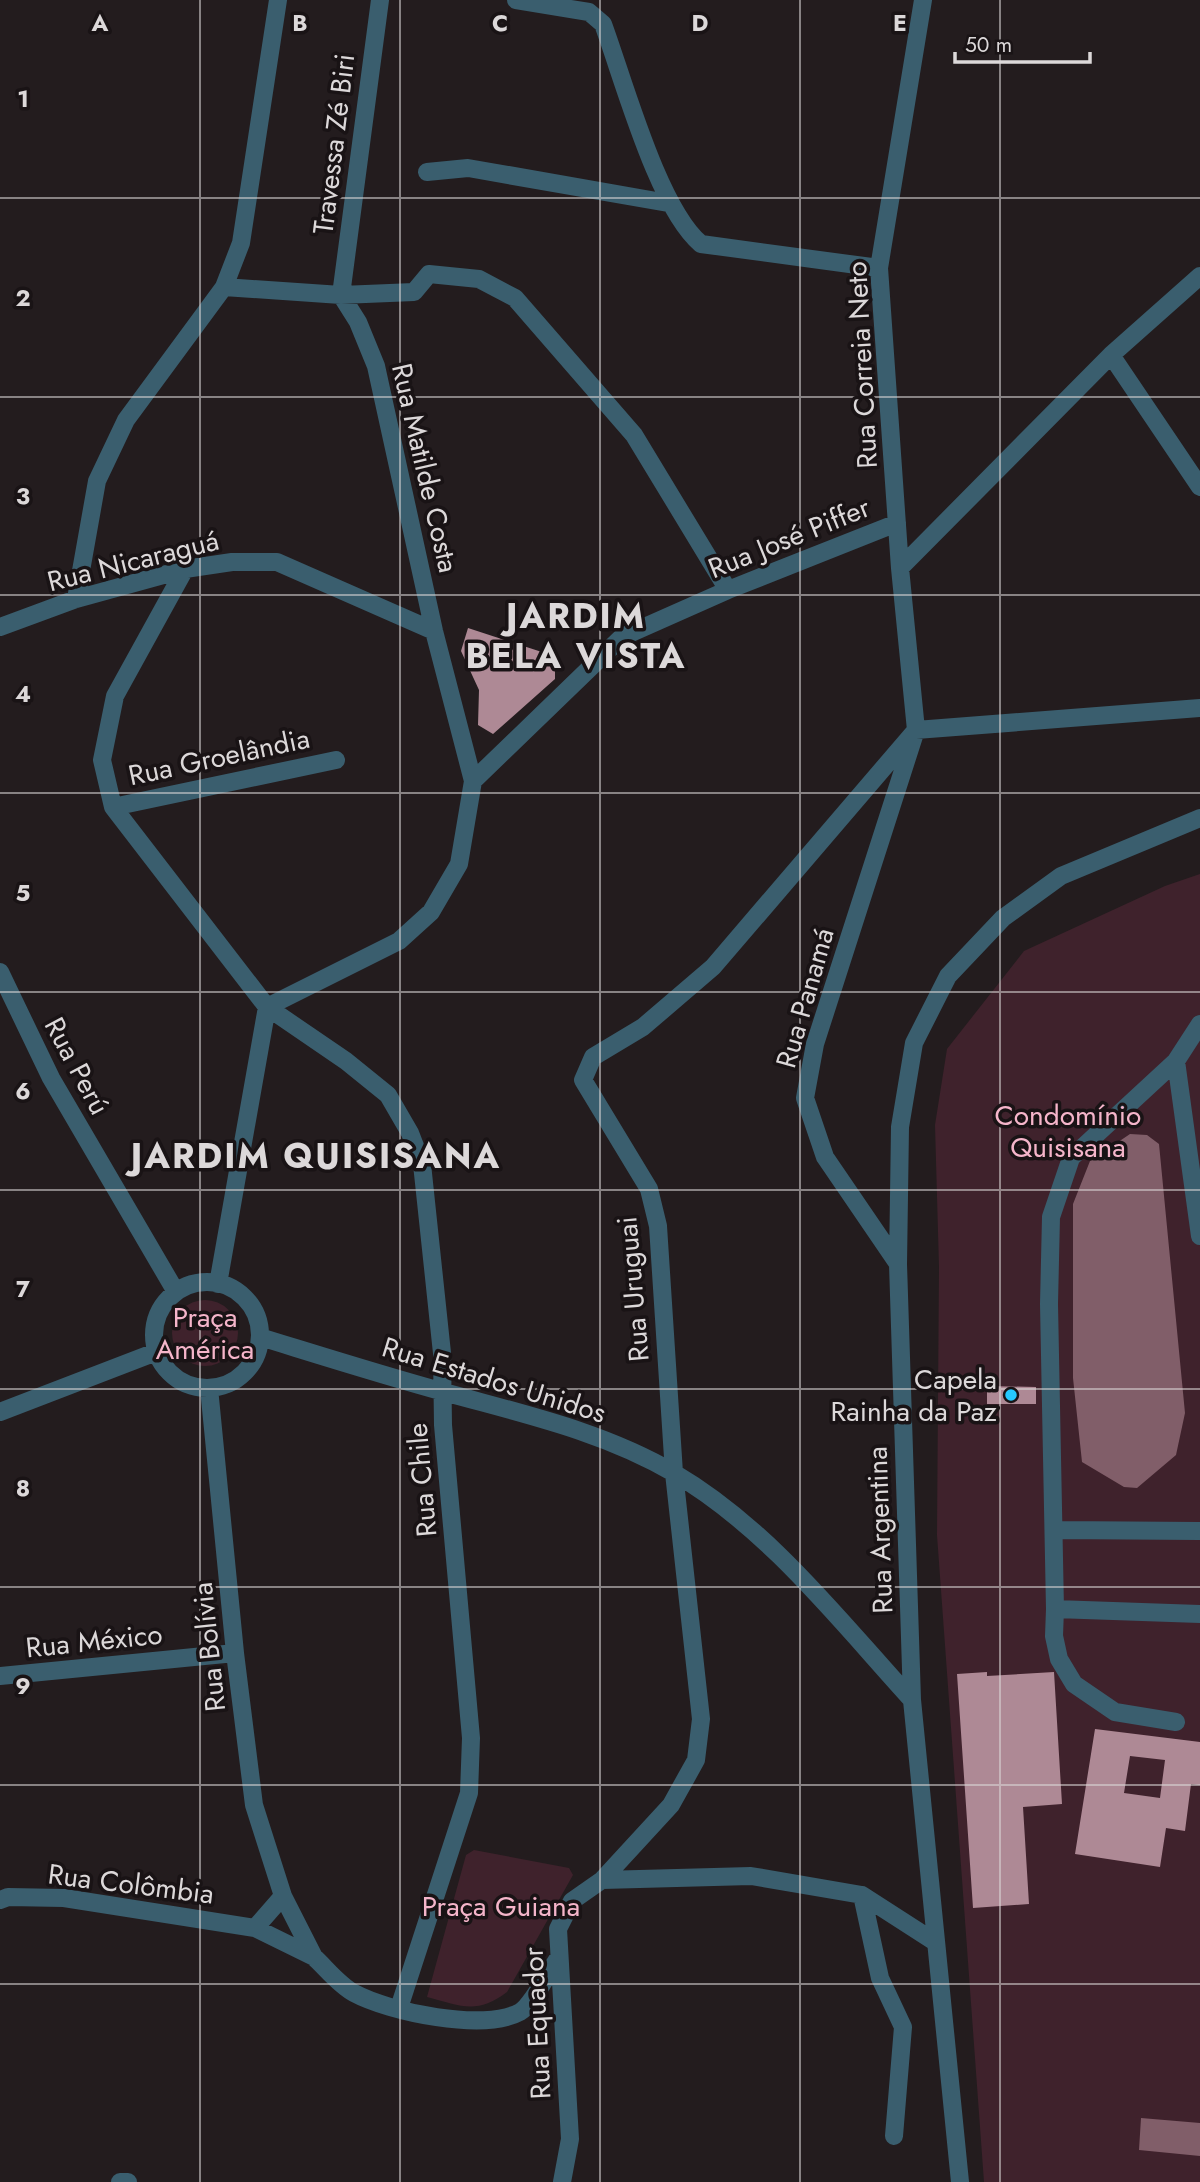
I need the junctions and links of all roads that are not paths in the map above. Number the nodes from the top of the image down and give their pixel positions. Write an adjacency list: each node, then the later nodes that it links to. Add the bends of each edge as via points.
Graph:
1 (278, 0): 9 (street, via 241,243)
2 (380, 0): 10 (street, Travessa Zé Biri)
3 (516, 0): 6 (street, via 589,12 603,24)
4 (923, 0): 7 (street, Rua Correia Neto)
5 (426, 172): 6 (street, via 468,168)
6 (668, 203): 7 (street, via 701,244)
7 (879, 268): 13 (street, Rua Correia Neto)
8 (1200, 276): 11 (street)
9 (224, 287): 10 (street); 17 (street, via 126,420 97,481)
10 (341, 295): 16 (street, via 414,292 429,274 479,279 515,298 634,435); 19 (street, Rua Matilde Costa, via 376,366)
11 (1111, 355): 12 (street); 14 (street)
12 (1200, 487)
13 (897, 523): 14 (street, Rua Correia Neto); 16 (street, Rua José Piffer)
14 (900, 568): 21 (street, Rua Correia Neto)
15 (184, 569): 17 (street, Rua Nicaraguá); 19 (street, Rua Nicaraguá, via 277,562); 24 (street, via 115,696 102,760)
16 (728, 590): 23 (street, Rua José Piffer, via 622,637)
17 (76, 599): 18 (street, Rua Nicaraguá)
18 (0, 627)
19 (434, 631): 23 (street, Rua Matilde Costa)
20 (1200, 708): 21 (street)
21 (916, 730): 31 (street, Rua Panamá, via 815,1044 805,1098 825,1157); 39 (street, Rua Uruguai, via 713,967 643,1027 593,1057 583,1080 649,1189 658,1226)
22 (336, 760): 24 (street, Rua Groelândia)
23 (473, 781): 27 (street, via 459,864 431,912 399,941)
24 (113, 807): 27 (street, Rua Chile)
25 (1200, 818): 31 (street, Rua Argentina, via 1061,876 1003,918 948,976 914,1043 900,1127)
26 (0, 972): 33 (street, Rua Perú, via 51,1078)
27 (267, 1007): 32 (street); 37 (street, Rua Chile, via 388,1095 410,1133 422,1164)
28 (1200, 1024): 29 (street)
29 (1176, 1061): 30 (street); 40 (street, via 1071,1158 1051,1217)
30 (1200, 1236)
31 (898, 1264): 46 (street, Rua Argentina)
32 (218, 1283): 33 (street, via 196,1284); 34 (street, via 249,1303 259,1322)
33 (176, 1292): 35 (street, via 156,1319)
34 (260, 1337): 36 (street, via 257,1353 244,1373 225,1385); 37 (street, Rua Estados Unidos)
35 (156, 1352): 36 (street, via 177,1379); 38 (street)
36 (209, 1388): 44 (street, Rua Bolívia)
37 (442, 1392): 39 (street, Rua Estados Unidos, via 575,1427); 56 (street, Rua Chile, via 471,1738 469,1793)
38 (0, 1412)
39 (674, 1473): 46 (street, Rua Estados Unidos, via 737,1518 828,1606); 48 (street, Rua Uruguai, via 701,1719 696,1760 671,1805)
40 (1055, 1530): 41 (street); 42 (street)
41 (1200, 1531)
42 (1055, 1609): 43 (street); 47 (street, via 1059,1659 1074,1684 1115,1713)
43 (1200, 1614)
44 (235, 1653): 45 (street, Rua México); 50 (street, Rua Bolívia, via 254,1805)
45 (0, 1676)
46 (912, 1700): 53 (street, Rua Argentina)
47 (1176, 1722)
48 (602, 1880): 49 (street, via 751,1876); 55 (street, Rua Equador, via 572,1901 558,1929)
49 (862, 1895): 53 (street); 57 (street, via 880,1978 903,2027)
50 (283, 1896): 52 (street); 54 (street, Rua Bolívia)
51 (0, 1900): 52 (street, Rua Colômbia, via 64,1898)
52 (255, 1928): 54 (street, Rua Colômbia)
53 (935, 1942): 61 (street, Rua Argentina)
54 (314, 1957): 56 (street, via 353,1992)
55 (557, 1960): 56 (street, via 522,2011 494,2021); 60 (street, Rua Equador, via 570,2139)
56 (399, 2008)
57 (894, 2136)
58 (120, 2182): 59 (street)
59 (128, 2182)
60 (562, 2182)
61 (960, 2182)

